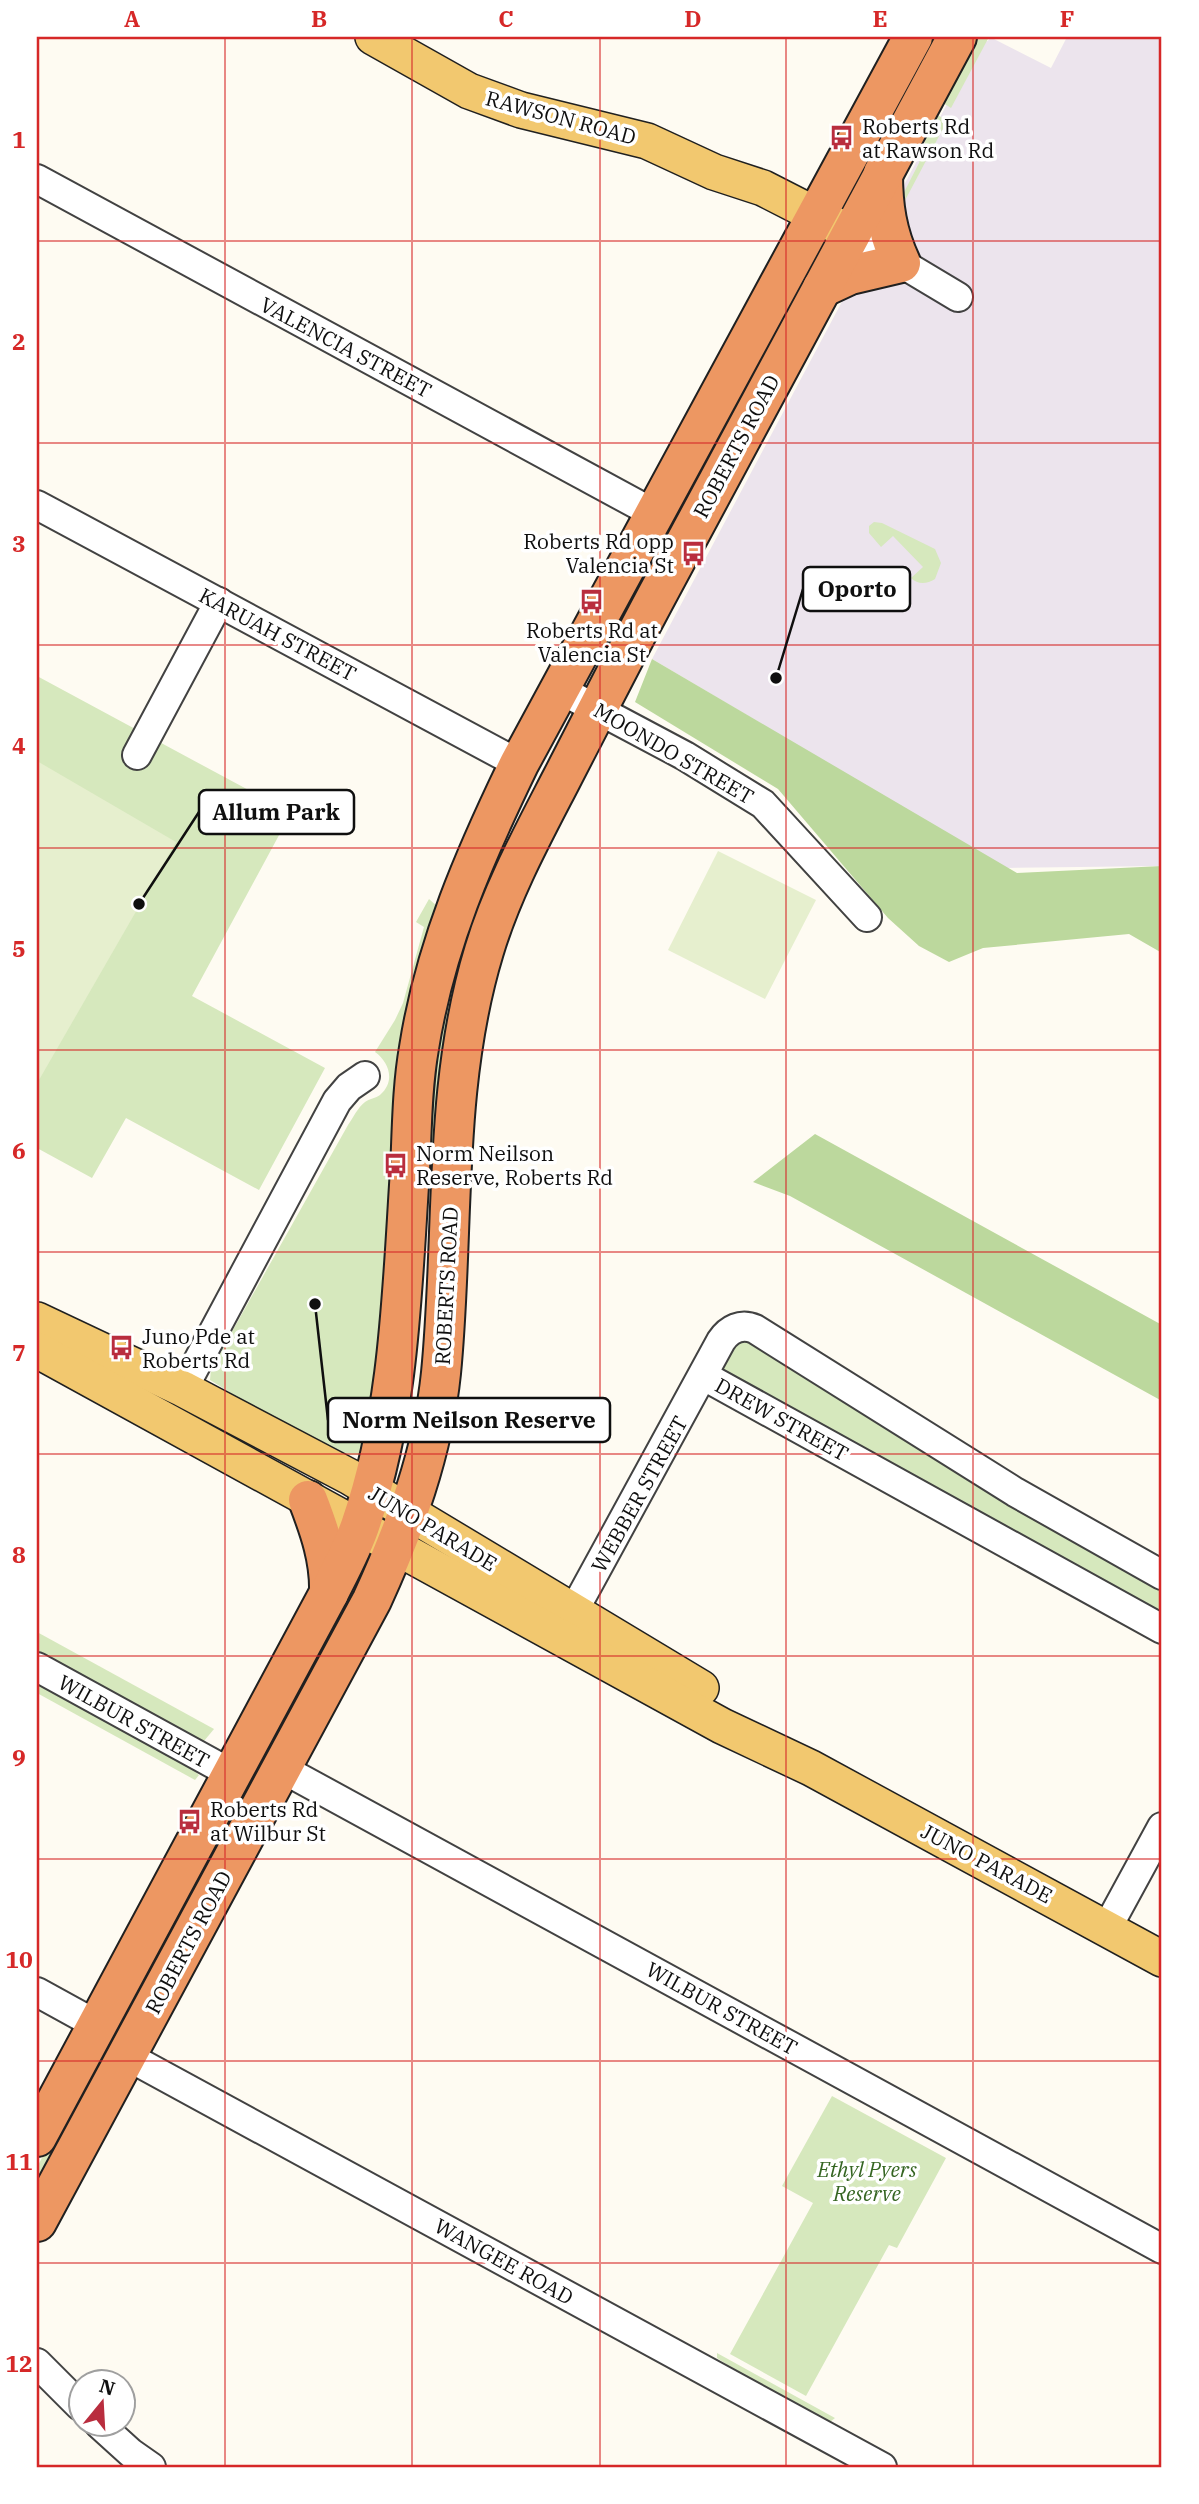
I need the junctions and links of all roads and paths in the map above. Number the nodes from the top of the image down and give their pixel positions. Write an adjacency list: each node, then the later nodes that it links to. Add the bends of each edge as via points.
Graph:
1 (373, 37): 6 (main road, RAWSON ROAD, via 488,99 648,141 714,172 787,228)
2 (913, 37): 6 (highway, ROBERTS ROAD)
3 (957, 37): 4 (highway, ROBERTS ROAD)
4 (883, 173): 7 (highway, ROBERTS ROAD); 8 (highway, via 886,224)
5 (37, 179): 12 (street, VALENCIA STREET)
6 (809, 230): 7 (main road, RAWSON ROAD); 12 (highway, ROBERTS ROAD)
7 (851, 233): 8 (street); 9 (highway, ROBERTS ROAD)
8 (901, 263): 9 (highway, via 850,275); 10 (street)
9 (822, 288): 15 (highway, ROBERTS ROAD)
10 (958, 297)
11 (37, 505): 13 (street, KARUAH STREET)
12 (655, 514): 14 (highway, ROBERTS ROAD)
13 (219, 602): 16 (street); 17 (street, KARUAH STREET)
14 (559, 689): 15 (street, MOONDO STREET); 17 (highway, ROBERTS ROAD)
15 (598, 709): 18 (street, MOONDO STREET, via 764,804); 26 (highway, ROBERTS ROAD, via 502,902 465,1023 454,1105 441,1376 427,1452)
16 (137, 755)
17 (519, 764): 24 (highway, ROBERTS ROAD, via 459,896 438,959 419,1047 396,1368)
18 (867, 917)
19 (365, 1076): 23 (street, via 337,1101)
20 (37, 1320): 23 (main road, JUNO PARADE)
21 (37, 1350): 25 (main road, JUNO PARADE)
22 (704, 1376): 29 (street, DREW STREET, via 726,1334 749,1327 1014,1492); 31 (street, WEBBER STREET); 32 (street, DREW STREET)
23 (183, 1389): 24 (main road, JUNO PARADE)
24 (371, 1490): 26 (main road, JUNO PARADE); 27 (highway, ROBERTS ROAD)
25 (308, 1500): 27 (main road, JUNO PARADE); 30 (highway, via 326,1551)
26 (408, 1513): 28 (highway, ROBERTS ROAD); 31 (main road, JUNO PARADE)
27 (359, 1528): 28 (main road, JUNO PARADE); 30 (highway, ROBERTS ROAD)
28 (395, 1548): 34 (highway, ROBERTS ROAD, via 372,1600); 35 (main road, JUNO PARADE, via 722,1726)
29 (1162, 1575)
30 (329, 1593): 36 (highway, ROBERTS ROAD)
31 (573, 1612): 35 (main road, JUNO PARADE, via 731,1706)
32 (1162, 1629)
33 (37, 1667): 36 (street, WILBUR STREET)
34 (281, 1768): 42 (highway, ROBERTS ROAD); 45 (street, WILBUR STREET)
35 (811, 1768): 38 (main road, JUNO PARADE)
36 (232, 1774): 41 (highway, ROBERTS ROAD)
37 (1162, 1827): 38 (street)
38 (1107, 1928): 39 (main road, JUNO PARADE)
39 (1162, 1959)
40 (37, 1992): 41 (street)
41 (97, 2025): 43 (highway, ROBERTS ROAD)
42 (127, 2056): 44 (highway, ROBERTS ROAD); 50 (street, WANGEE ROAD)
43 (37, 2137)
44 (37, 2222)
45 (1162, 2249)
46 (37, 2363): 47 (street)
47 (66, 2392)
48 (114, 2438): 49 (street)
49 (151, 2467)
50 (882, 2467)

